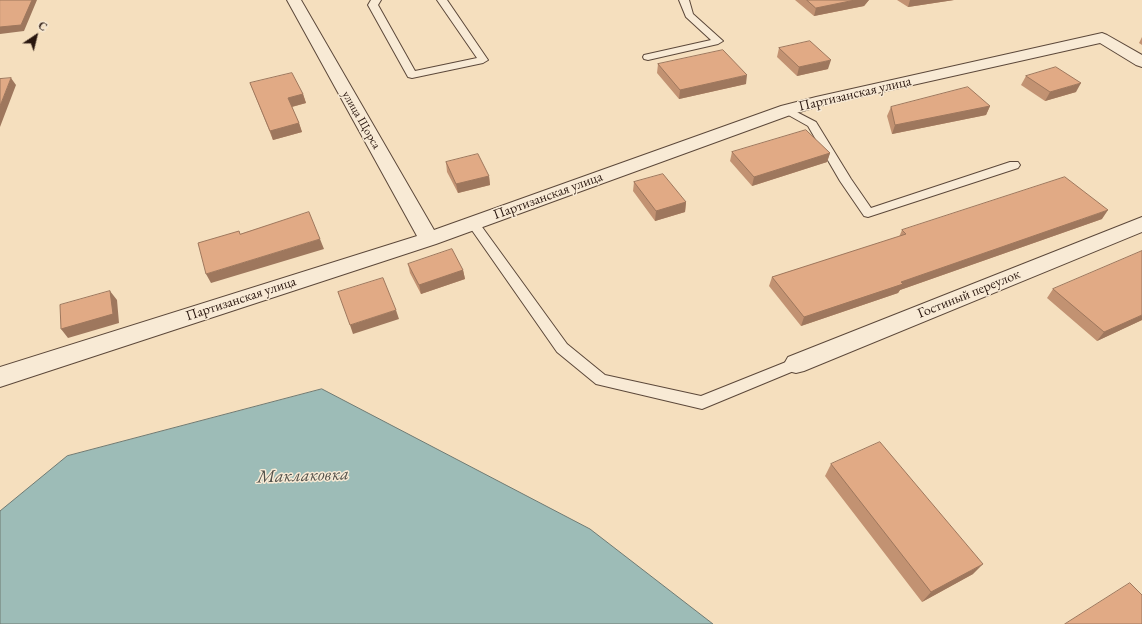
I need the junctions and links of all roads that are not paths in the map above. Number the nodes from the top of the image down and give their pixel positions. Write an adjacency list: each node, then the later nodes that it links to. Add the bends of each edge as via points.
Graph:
1 (294, 0): 11 (street, улица Щорса)
2 (376, 0): 3 (lane, via 373,5 412,75 483,60)
3 (442, 0)
4 (684, 0): 5 (lane, via 689,15 718,41)
5 (648, 57)
6 (1142, 62): 7 (street, Партизанская улица, via 1102,38)
7 (787, 110): 8 (lane, via 812,124 868,213); 9 (street, Партизанская улица)
8 (1014, 165)
9 (473, 223): 11 (street, Партизанская улица); 12 (lane, via 562,348 602,380 702,402)
10 (1142, 224): 12 (street, Гостиный переулок)
11 (429, 239): 13 (street, Партизанская улица)
12 (796, 364)
13 (0, 377)

